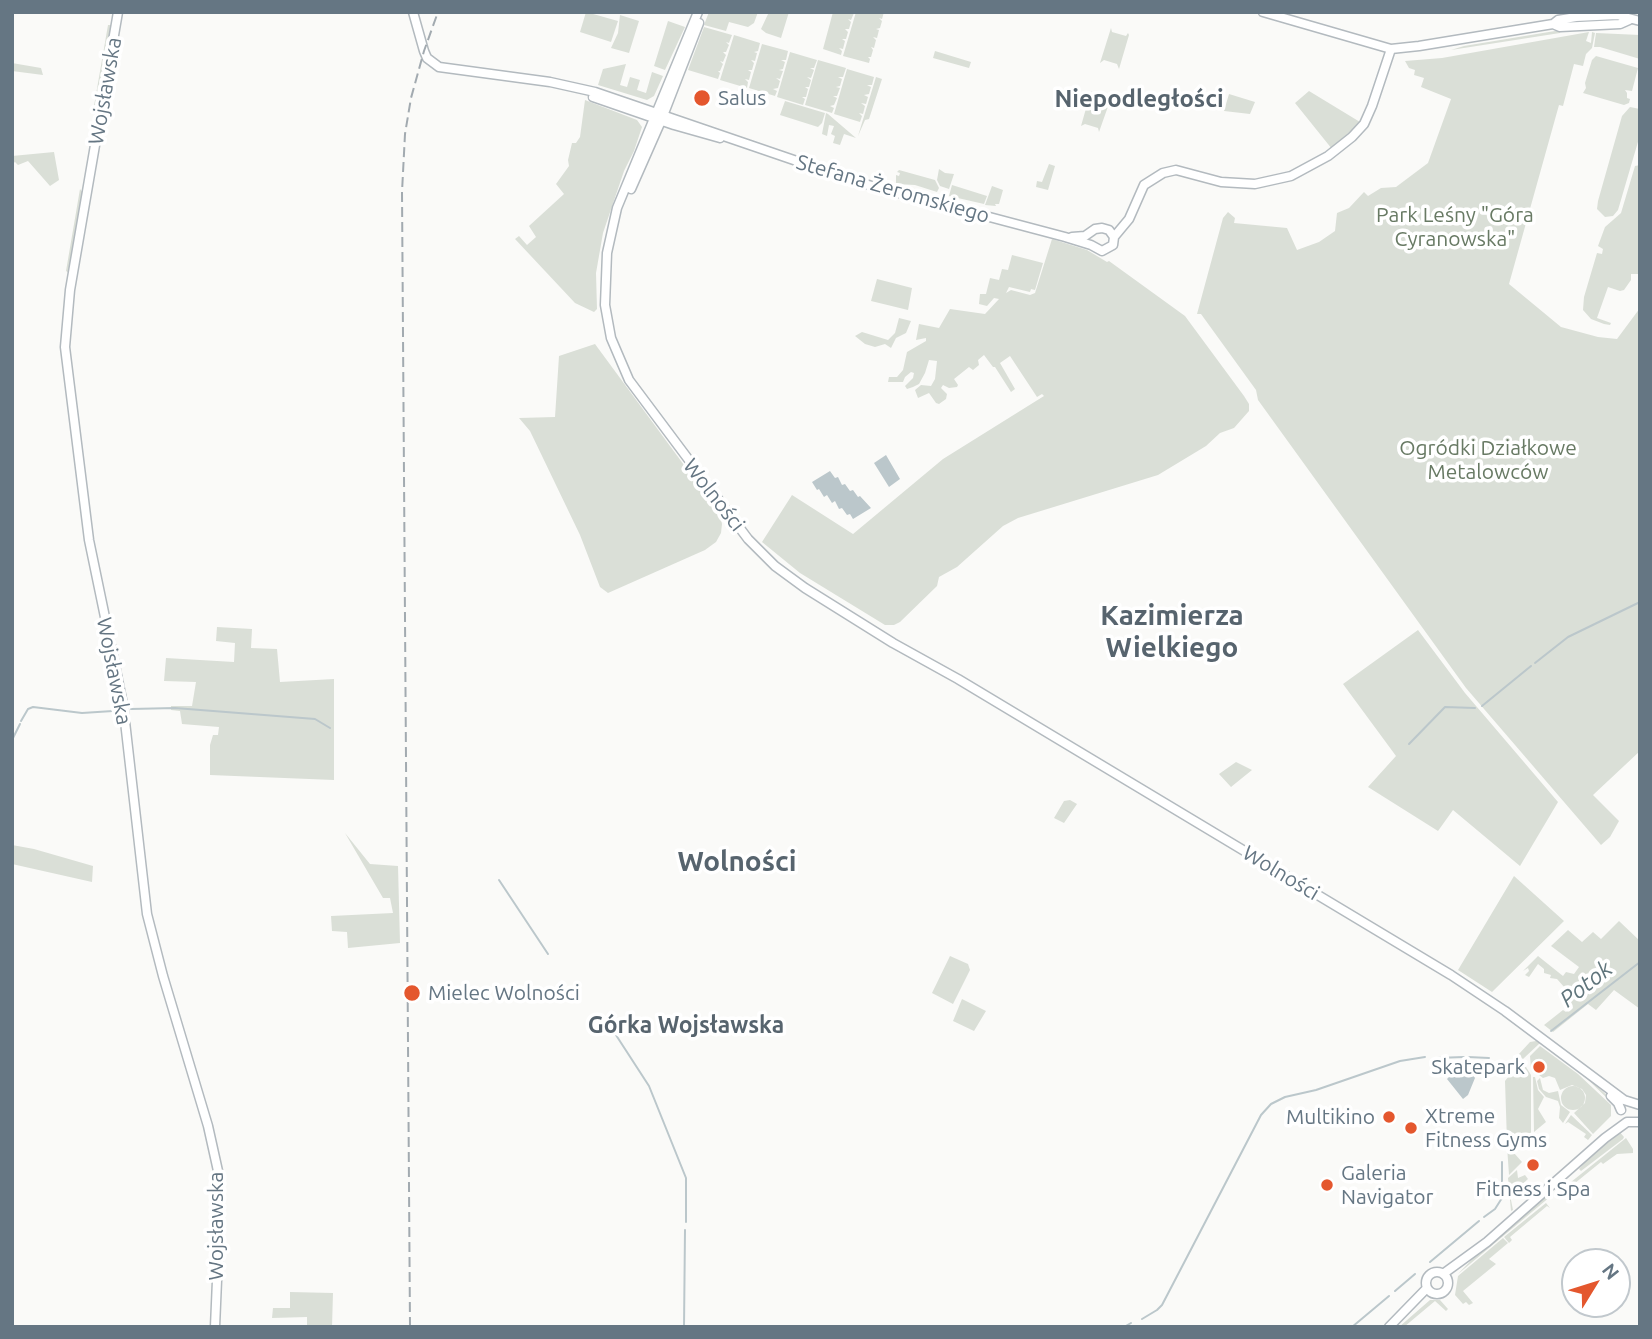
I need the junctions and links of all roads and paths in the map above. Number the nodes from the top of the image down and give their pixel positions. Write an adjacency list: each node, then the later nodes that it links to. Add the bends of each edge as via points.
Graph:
1 (118, 12): 18 (street, Wojsławska, via 69,290 66,368 89,540 123,704 147,915 218,1171)
2 (412, 12): 7 (street, Stefana Żeromskiego, via 427,58 439,67 550,82)
3 (700, 12): 7 (street, Wolności)
4 (1263, 12): 6 (street)
5 (1640, 21): 6 (street, via 1589,16)
6 (1391, 48): 8 (street, via 1364,124 1318,163 1292,176 1255,184 1221,182 1176,170 1163,173 1144,185 1133,209)
7 (659, 117): 10 (street, Stefana Żeromskiego, via 861,183); 12 (street, Wolności, via 613,226 605,272 607,321 622,367 637,392 748,539 785,573 870,627 1451,975)
8 (1112, 233): 9 (street, via 1100,228); 11 (street, via 1113,245 1105,250)
9 (1089, 234): 10 (street, Stefana Żeromskiego); 11 (street)
10 (1065, 237): 11 (street, Stefana Żeromskiego)
11 (1091, 245)
12 (1594, 1079): 13 (street, Wolności); 14 (street, Wolności, via 1618,1103)
13 (1636, 1103): 14 (street)
14 (1623, 1116): 15 (street); 16 (street, via 1549,1189)
15 (1639, 1121)
16 (1446, 1277): 17 (street, via 1448,1287 1442,1293); 17 (street, via 1437,1272 1429,1275)
17 (1429, 1290): 19 (street)
18 (215, 1327)
19 (1389, 1327)

